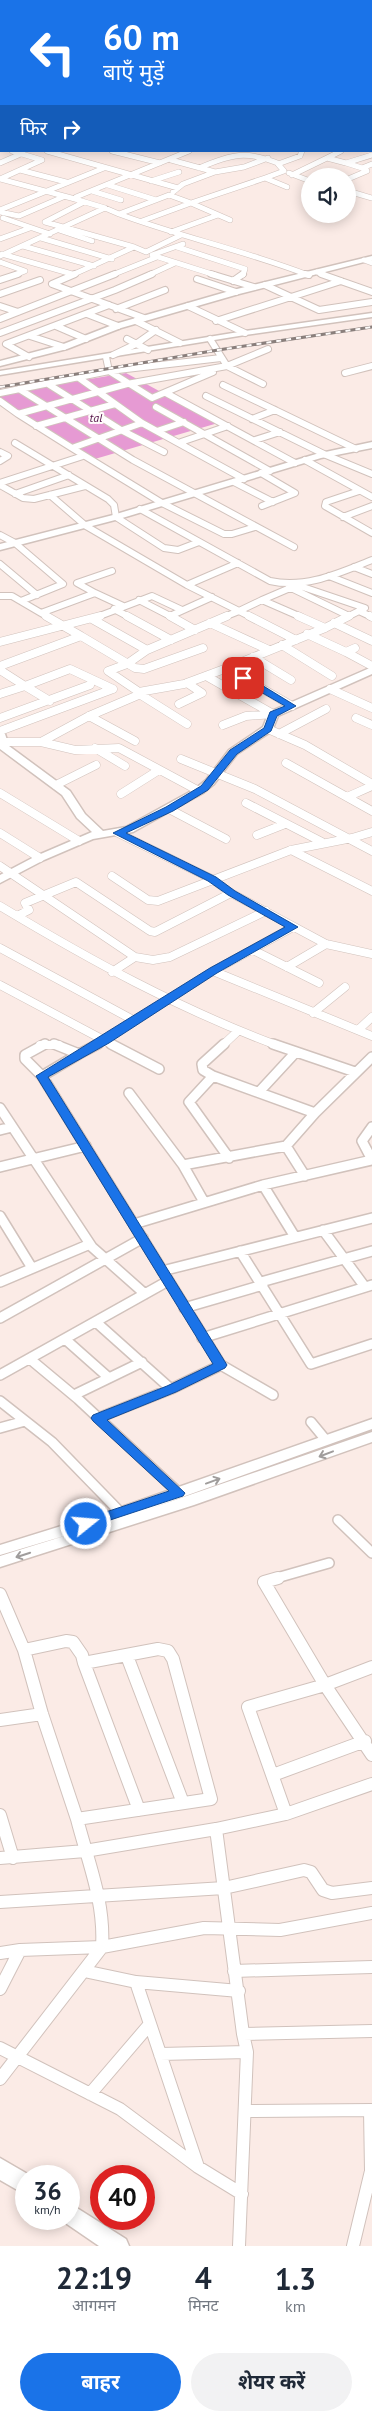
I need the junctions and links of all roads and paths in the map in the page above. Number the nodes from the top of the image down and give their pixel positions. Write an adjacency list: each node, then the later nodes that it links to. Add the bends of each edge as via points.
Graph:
1 (15, 152): 9 (street)
2 (27, 152): 9 (street)
3 (52, 152): 19 (street)
4 (117, 152): 16 (street)
5 (186, 152): 13 (street)
6 (229, 152): 11 (street); 20 (street)
7 (301, 152): 17 (street, via 300,156)
8 (339, 152): 12 (street)
9 (22, 154): 14 (street); 21 (street, via 42,160)
10 (371, 155): 15 (street)
11 (268, 158): 17 (street); 25 (street, via 244,167)
12 (327, 158): 15 (street); 26 (street)
13 (171, 160): 16 (street); 20 (street)
14 (0, 163)
15 (346, 163): 22 (street)
16 (160, 164): 27 (street)
17 (280, 164): 23 (street, via 277,166)
18 (372, 164): 22 (street)
19 (104, 167): 27 (street); 34 (street)
20 (199, 168): 25 (street)
21 (20, 170): 30 (street); 34 (street)
22 (367, 170)
23 (284, 171): 26 (street); 28 (street)
24 (179, 172): 33 (street)
25 (215, 172): 39 (street)
26 (292, 175): 29 (street)
27 (131, 176): 31 (street); 33 (street)
28 (265, 178): 37 (street); 50 (street)
29 (301, 178)
30 (0, 179): 32 (street)
31 (123, 179): 36 (street); 38 (street)
32 (10, 181): 35 (street); 41 (street)
33 (151, 181): 39 (street)
34 (66, 182): 41 (street)
35 (0, 185)
36 (108, 185): 40 (street); 48 (street)
37 (287, 187)
38 (157, 188)
39 (178, 188): 43 (street)
40 (92, 191): 46 (street); 47 (street)
41 (42, 192): 45 (street); 52 (street)
42 (356, 193): 44 (street)
43 (169, 195): 48 (street); 50 (street)
44 (371, 196)
45 (63, 197): 46 (street); 52 (street, via 20,216)
46 (75, 199): 49 (street)
47 (121, 200)
48 (157, 200): 53 (street)
49 (84, 202): 51 (street); 57 (street, via 44,222)
50 (191, 203): 54 (street); 56 (street)
51 (105, 208): 53 (street); 57 (street)
52 (0, 213): 58 (street)
53 (119, 214): 56 (street)
54 (218, 215): 55 (street); 60 (street)
55 (230, 220)
56 (142, 221): 60 (street)
57 (67, 226): 59 (street); 69 (street)
58 (30, 228): 61 (street); 64 (street)
59 (59, 230): 61 (street); 66 (street)
60 (170, 232): 62 (street)
61 (50, 234): 63 (street)
62 (182, 235): 65 (street); 72 (street)
63 (41, 238): 68 (street); 75 (street)
64 (0, 239)
65 (196, 240): 70 (street); 80 (street)
66 (92, 241)
67 (0, 244): 71 (street)
68 (23, 246): 71 (street); 79 (street)
69 (134, 247): 72 (street); 75 (street)
70 (177, 247): 74 (street); 86 (street, via 245,269 244,275)
71 (16, 248): 73 (street)
72 (146, 252): 74 (street)
73 (1, 255): 82 (street)
74 (155, 256): 78 (street); 92 (street)
75 (112, 259): 79 (street)
76 (369, 260): 80 (street)
77 (0, 262): 81 (street, via 24,269)
78 (175, 263): 86 (street); 96 (street)
79 (94, 266): 82 (street)
80 (313, 273): 87 (street); 89 (street)
81 (18, 274): 84 (street); 85 (street)
82 (72, 274): 88 (street)
83 (197, 279): 93 (street)
84 (0, 280)
85 (40, 280): 88 (street); 95 (street)
86 (233, 280): 90 (street)
87 (340, 281): 94 (street); 97 (street)
88 (52, 284): 92 (street)
89 (265, 285): 90 (street); 97 (street)
90 (254, 287): 93 (street)
91 (165, 290): 102 (street)
92 (71, 291): 96 (street); 103 (street)
93 (236, 292): 101 (street)
94 (372, 292)
95 (0, 294)
96 (90, 298): 99 (street); 112 (street)
97 (292, 298): 98 (street, via 319,310); 108 (street)
98 (372, 302)
99 (109, 305): 102 (street); 104 (street)
100 (0, 306): 103 (street)
101 (188, 306): 107 (street); 108 (street)
102 (116, 309): 107 (street)
103 (18, 312): 106 (street)
104 (87, 314): 109 (street); 110 (street)
105 (372, 315): 113 (street)
106 (0, 319)
107 (140, 320): 110 (street); 111 (street)
108 (216, 321): 113 (street)
109 (56, 326): 114 (street); 115 (street)
110 (118, 326): 115 (street)
111 (156, 330): 119 (street); 120 (street)
112 (0, 333)
113 (245, 333): 117 (street)
114 (30, 336): 118 (street); 121 (street)
115 (86, 339): 121 (street)
116 (127, 339): 120 (street)
117 (210, 339): 119 (street); 126 (street)
118 (3, 343): 125 (street)
119 (180, 343): 123 (street)
120 (136, 344): 123 (street); 124 (street)
121 (64, 348): 125 (street)
122 (268, 349): 128 (street)
123 (148, 350): 124 (street)
124 (110, 356): 130 (street); 131 (street)
125 (29, 357): 127 (street)
126 (221, 358): 128 (street); 130 (street)
127 (1, 363)
128 (224, 367): 135 (street); 136 (street); 140 (street)
129 (370, 368): 132 (street)
130 (109, 371): 133 (street); 135 (street)
131 (0, 373)
132 (345, 374)
133 (79, 378): 134 (street); 141 (street)
134 (48, 384): 138 (street); 143 (street)
135 (127, 384): 140 (street, via 149,397); 141 (street)
136 (263, 384)
137 (223, 385): 148 (street)
138 (19, 390): 139 (street); 146 (street)
139 (0, 393)
140 (166, 393): 156 (street)
141 (100, 394): 143 (street); 145 (street)
142 (206, 396): 152 (street)
143 (73, 400): 146 (street); 149 (street)
144 (0, 401): 150 (street)
145 (115, 404): 149 (street); 153 (street)
146 (46, 407): 150 (street); 151 (street)
147 (156, 407): 154 (street)
148 (275, 410): 152 (street); 167 (street)
149 (90, 411): 151 (street); 157 (street)
150 (18, 414): 155 (street)
151 (64, 418): 155 (street); 161 (street)
152 (252, 418): 159 (street)
153 (142, 422): 157 (street); 158 (street)
154 (184, 422): 158 (street); 160 (street)
155 (36, 426): 166 (street)
156 (228, 426): 160 (street); 162 (street)
157 (121, 430): 161 (street); 169 (street)
158 (157, 431): 163 (street)
159 (280, 432): 162 (street); 170 (street)
160 (204, 434): 163 (street); 176 (street)
161 (98, 439): 166 (street); 185 (street)
162 (255, 440): 174 (street)
163 (181, 442): 179 (street)
164 (15, 443): 175 (street)
165 (371, 446): 167 (street)
166 (72, 448): 171 (street)
167 (356, 449): 170 (street)
168 (0, 452): 173 (street, via 8,456)
169 (164, 452)
170 (326, 455): 172 (street); 177 (street)
171 (83, 456): 175 (street); 189 (street)
172 (305, 460): 174 (street); 183 (street)
173 (0, 461)
174 (296, 463): 176 (street)
175 (52, 465): 178 (street); 181 (street)
176 (266, 472): 179 (street); 188 (street, via 295,493)
177 (372, 474)
178 (69, 475): 182 (street); 184 (street)
179 (244, 478): 180 (street)
180 (234, 482): 185 (street); 188 (street)
181 (0, 484): 184 (street)
182 (85, 486): 186 (street); 194 (street, via 113,503)
183 (359, 490): 187 (street); 193 (street, via 325,504)
184 (16, 494): 186 (street, via 34,500)
185 (193, 494): 189 (street); 198 (street)
186 (50, 495): 196 (street)
187 (372, 498)
188 (273, 502): 190 (street)
189 (162, 503): 192 (street); 198 (street, via 224,534)
190 (262, 506)
191 (372, 506): 193 (street)
192 (140, 509): 194 (street); 201 (street)
193 (343, 516): 197 (street)
194 (116, 517): 196 (street); 201 (street, via 172,551)
195 (372, 523): 197 (street)
196 (86, 526): 202 (street); 213 (street)
197 (362, 526): 199 (street)
198 (255, 527): 204 (street)
199 (372, 533)
200 (0, 535): 202 (street)
201 (200, 542): 206 (street)
202 (15, 543): 203 (street); 217 (street, via 63,583)
203 (0, 547)
204 (294, 547)
205 (372, 560): 208 (street)
206 (238, 563): 213 (street); 214 (street)
207 (0, 564): 217 (street)
208 (354, 567): 210 (street); 211 (street)
209 (112, 571): 215 (street, via 76,583)
210 (372, 574)
211 (329, 576): 212 (street); 216 (street)
212 (297, 584): 214 (street); 225 (street)
213 (187, 585): 219 (street)
214 (285, 587): 221 (street); 230 (street)
215 (95, 593): 223 (street); 228 (street)
216 (372, 593)
217 (37, 595): 222 (street)
218 (0, 596): 222 (street, via 12,596)
219 (212, 598): 226 (street); 227 (street)
220 (139, 600): 223 (street); 226 (street, via 152,596); 229 (street)
221 (262, 600): 227 (street); 236 (street)
222 (20, 601): 228 (street)
223 (123, 606): 224 (street)
224 (114, 609): 232 (street); 240 (street)
225 (365, 609): 230 (street); 231 (street)
226 (182, 610): 229 (street)
227 (239, 611): 233 (street); 241 (street)
228 (41, 614): 235 (street)
229 (170, 616): 237 (street)
230 (349, 616): 234 (street)
231 (372, 617)
232 (92, 619): 235 (street); 247 (street)
233 (210, 623): 237 (street); 248 (street)
234 (334, 623): 236 (street); 242 (street)
235 (60, 626): 239 (street); 243 (street)
236 (325, 628): 238 (street)
237 (195, 630): 240 (street)
238 (307, 634): 241 (street); 249 (street)
239 (81, 636): 251 (street); 252 (street)
240 (171, 640): 247 (street)
241 (296, 640): 244 (street)
242 (372, 641)
243 (0, 642)
244 (282, 645): 248 (street); 258 (street)
245 (203, 648): 251 (street, via 144,669)
246 (355, 648): 249 (street)
247 (147, 650): 251 (street)
248 (269, 650): 250 (street)
249 (346, 652): 253 (street)
250 (253, 658): 254 (street); 259 (street)
251 (127, 664): 265 (street, via 108,671)
252 (0, 666)
253 (372, 666)
254 (227, 668): 257 (street); 268 (street)
255 (0, 670): 262 (street)
256 (372, 670): 263 (street)
257 (208, 676): 260 (street); 271 (street)
258 (332, 676)
259 (291, 680)
260 (187, 683): 265 (street); 267 (street, via 202,693)
261 (90, 685): 266 (street)
262 (25, 686): 264 (street); 266 (street); 280 (street, via 70,669 113,689)
263 (330, 689): 268 (street); 270 (street)
264 (0, 694)
265 (142, 694): 272 (street); 275 (street)
266 (50, 701): 273 (street)
267 (179, 704)
268 (292, 706): 271 (street)
269 (326, 708): 279 (street)
270 (372, 708)
271 (273, 714): 276 (street, via 246,716); 278 (street)
272 (89, 716): 281 (street); 282 (street)
273 (0, 718)
274 (356, 718): 277 (street)
275 (187, 724)
276 (223, 725)
277 (372, 725)
278 (268, 729): 279 (street); 289 (street, via 233,752)
279 (278, 734): 291 (street, via 305,745)
280 (0, 735): 282 (street); 290 (street, via 4,747)
281 (135, 741)
282 (41, 742): 283 (street, via 65,749)
283 (95, 748): 287 (street); 288 (street, via 119,748)
284 (181, 759): 289 (street)
285 (286, 763): 295 (street)
286 (96, 765): 290 (street)
287 (125, 766)
288 (159, 770): 292 (street); 294 (street)
289 (217, 772): 292 (street); 306 (street)
290 (56, 785): 302 (street)
291 (372, 785): 295 (street)
292 (199, 791): 297 (street)
293 (0, 793): 307 (street)
294 (121, 794)
295 (347, 797): 298 (street)
296 (246, 803): 299 (street)
297 (169, 809): 303 (street); 305 (street)
298 (372, 811)
299 (285, 824): 304 (street); 308 (street)
300 (372, 832): 306 (street)
301 (0, 833): 311 (street)
302 (99, 833): 303 (street); 307 (street)
303 (118, 833): 315 (street)
304 (257, 836)
305 (226, 839)
306 (352, 840): 308 (street); 310 (street)
307 (79, 841): 311 (street)
308 (322, 842): 309 (street)
309 (291, 850): 315 (street); 317 (street)
310 (372, 851)
311 (40, 858): 313 (street)
312 (0, 866): 313 (street)
313 (12, 873): 316 (street); 319 (street)
314 (112, 876): 315 (street, via 154,901)
315 (212, 879): 318 (street)
316 (0, 880)
317 (372, 891)
318 (231, 893): 319 (street, via 155,932 76,882); 321 (street)
319 (42, 896): 322 (street, via 25,903 29,910); 328 (street)
320 (0, 906): 322 (street)
321 (266, 911): 323 (street); 328 (street, via 170,957 153,960)
322 (17, 916): 331 (street)
323 (293, 927): 324 (street); 326 (street)
324 (326, 944): 327 (street); 329 (street)
325 (1, 949): 338 (street)
326 (254, 950): 329 (street); 330 (street)
327 (372, 954)
328 (135, 957): 331 (street)
329 (287, 966): 332 (street)
330 (213, 971): 335 (street); 336 (street)
331 (112, 972): 335 (street)
332 (319, 983)
333 (0, 985): 342 (street)
334 (345, 987): 336 (street)
335 (169, 1001): 338 (street); 340 (street)
336 (313, 1013): 339 (street)
337 (372, 1017): 339 (street)
338 (135, 1021): 342 (street)
339 (358, 1030): 341 (street)
340 (238, 1031): 343 (street); 349 (street, via 202,1064 203,1070)
341 (372, 1036)
342 (105, 1040): 344 (street); 346 (street)
343 (295, 1053): 347 (street); 350 (street)
344 (79, 1054): 348 (street); 348 (street, via 52,1042 30,1051 25,1060)
345 (372, 1057): 347 (street)
346 (159, 1069)
347 (355, 1072): 353 (street)
348 (42, 1076): 357 (street)
349 (213, 1076): 350 (street); 359 (street, via 189,1102)
350 (259, 1092): 353 (street)
351 (129, 1093): 362 (street)
352 (0, 1108): 354 (street)
353 (315, 1113): 358 (street)
354 (12, 1127): 356 (street); 360 (street)
355 (372, 1127): 361 (street, via 362,1142)
356 (0, 1130)
357 (86, 1146): 360 (street); 369 (street)
358 (286, 1146): 359 (street); 364 (street)
359 (229, 1158): 362 (street)
360 (34, 1159): 363 (street); 373 (street)
361 (372, 1160): 364 (street)
362 (183, 1165): 366 (street)
363 (0, 1168)
364 (304, 1176): 365 (street)
365 (263, 1185): 366 (street); 371 (street)
366 (204, 1202): 369 (street)
367 (0, 1216): 378 (street)
368 (372, 1218): 370 (street)
369 (134, 1224): 372 (street)
370 (323, 1230): 371 (street); 376 (street)
371 (295, 1237): 374 (street)
372 (143, 1238): 377 (street); 380 (street)
373 (90, 1244): 377 (street); 378 (street)
374 (240, 1251): 380 (street); 383 (street)
375 (372, 1251): 376 (street)
376 (344, 1258): 383 (street); 384 (street)
377 (106, 1260): 385 (street); 388 (street)
378 (32, 1268): 381 (street)
379 (0, 1270): 381 (street)
380 (162, 1271): 382 (street)
381 (4, 1280)
382 (168, 1281): 385 (street); 386 (street)
383 (262, 1284): 386 (street); 387 (street)
384 (369, 1286): 387 (street)
385 (145, 1294): 389 (street)
386 (184, 1308): 390 (street)
387 (279, 1314): 390 (street); 392 (street, via 311,1364)
388 (0, 1318)
389 (96, 1322): 391 (street); 394 (street)
390 (202, 1338): 395 (street)
391 (65, 1339): 393 (street); 397 (street)
392 (372, 1344)
393 (30, 1358): 396 (street); 399 (street)
394 (142, 1362): 397 (street); 398 (street)
395 (220, 1365): 398 (street); 400 (street)
396 (0, 1376)
397 (109, 1378): 399 (street)
398 (172, 1389): 402 (street)
399 (74, 1395): 402 (street)
400 (273, 1395)
401 (0, 1401): 403 (street)
402 (98, 1418): 409 (street)
403 (25, 1421): 406 (street); 410 (street, via 52,1442)
404 (311, 1422): 408 (street)
405 (372, 1424): 408 (street)
406 (0, 1428)
407 (372, 1437): 414 (street, one-way to 414)
408 (325, 1439): 409 (street, one-way to 408)
409 (179, 1493): 410 (street)
410 (121, 1513): 412 (street)
411 (338, 1520): 413 (street)
412 (0, 1550)
413 (372, 1553)
414 (0, 1562)
415 (329, 1564): 421 (street, via 264,1582)
416 (0, 1594): 417 (street)
417 (24, 1650): 419 (street, via 73,1642); 422 (street)
418 (128, 1656): 419 (street); 428 (street); 428 (street, via 158,1649 168,1652 173,1659 211,1799)
419 (84, 1663): 429 (street)
420 (372, 1667): 421 (street)
421 (325, 1685): 424 (street); 426 (street, via 248,1707)
422 (42, 1714): 423 (street); 432 (street)
423 (0, 1720)
424 (365, 1741): 425 (street); 426 (street)
425 (372, 1755)
426 (273, 1775): 431 (street)
427 (372, 1784): 431 (street)
428 (183, 1803): 429 (street)
429 (139, 1810): 432 (street)
430 (0, 1814): 436 (street)
431 (286, 1814): 433 (street)
432 (77, 1819): 434 (street)
433 (216, 1829): 434 (street); 437 (street)
434 (85, 1851): 436 (street); 439 (street)
435 (0, 1858): 436 (street)
436 (13, 1858)
437 (224, 1888): 438 (street, via 304,1870 311,1872 324,1890 332,1893); 439 (street); 442 (street)
438 (372, 1888)
439 (99, 1896): 440 (street); 443 (street, via 104,1928)
440 (0, 1902)
441 (372, 1913): 442 (street, via 280,1930)
442 (230, 1928): 443 (street, via 204,1928); 448 (street)
443 (102, 1947): 444 (street); 447 (street)
444 (20, 1950): 445 (street); 450 (street)
445 (0, 1953)
446 (372, 1967): 448 (street)
447 (84, 1971): 449 (street); 458 (street)
448 (234, 1971): 451 (street)
449 (136, 1982): 451 (street); 452 (street)
450 (0, 1990)
451 (239, 1990): 454 (street)
452 (150, 2024): 457 (street); 460 (street)
453 (372, 2031): 454 (street)
454 (243, 2034): 456 (street)
455 (0, 2048): 458 (street)
456 (246, 2052): 457 (street); 462 (street)
457 (160, 2054): 463 (street)
458 (19, 2057): 459 (street); 460 (street)
459 (0, 2079)
460 (90, 2094): 463 (street, via 120,2109)
461 (371, 2110): 462 (street); 465 (street)
462 (244, 2111): 467 (street)
463 (198, 2167): 467 (street)
464 (0, 2168): 466 (main road)
465 (371, 2171): 471 (street)
466 (15, 2178)
467 (242, 2194): 470 (street)
468 (80, 2220): 469 (main road)
469 (118, 2246)
470 (239, 2246)
471 (353, 2246)

